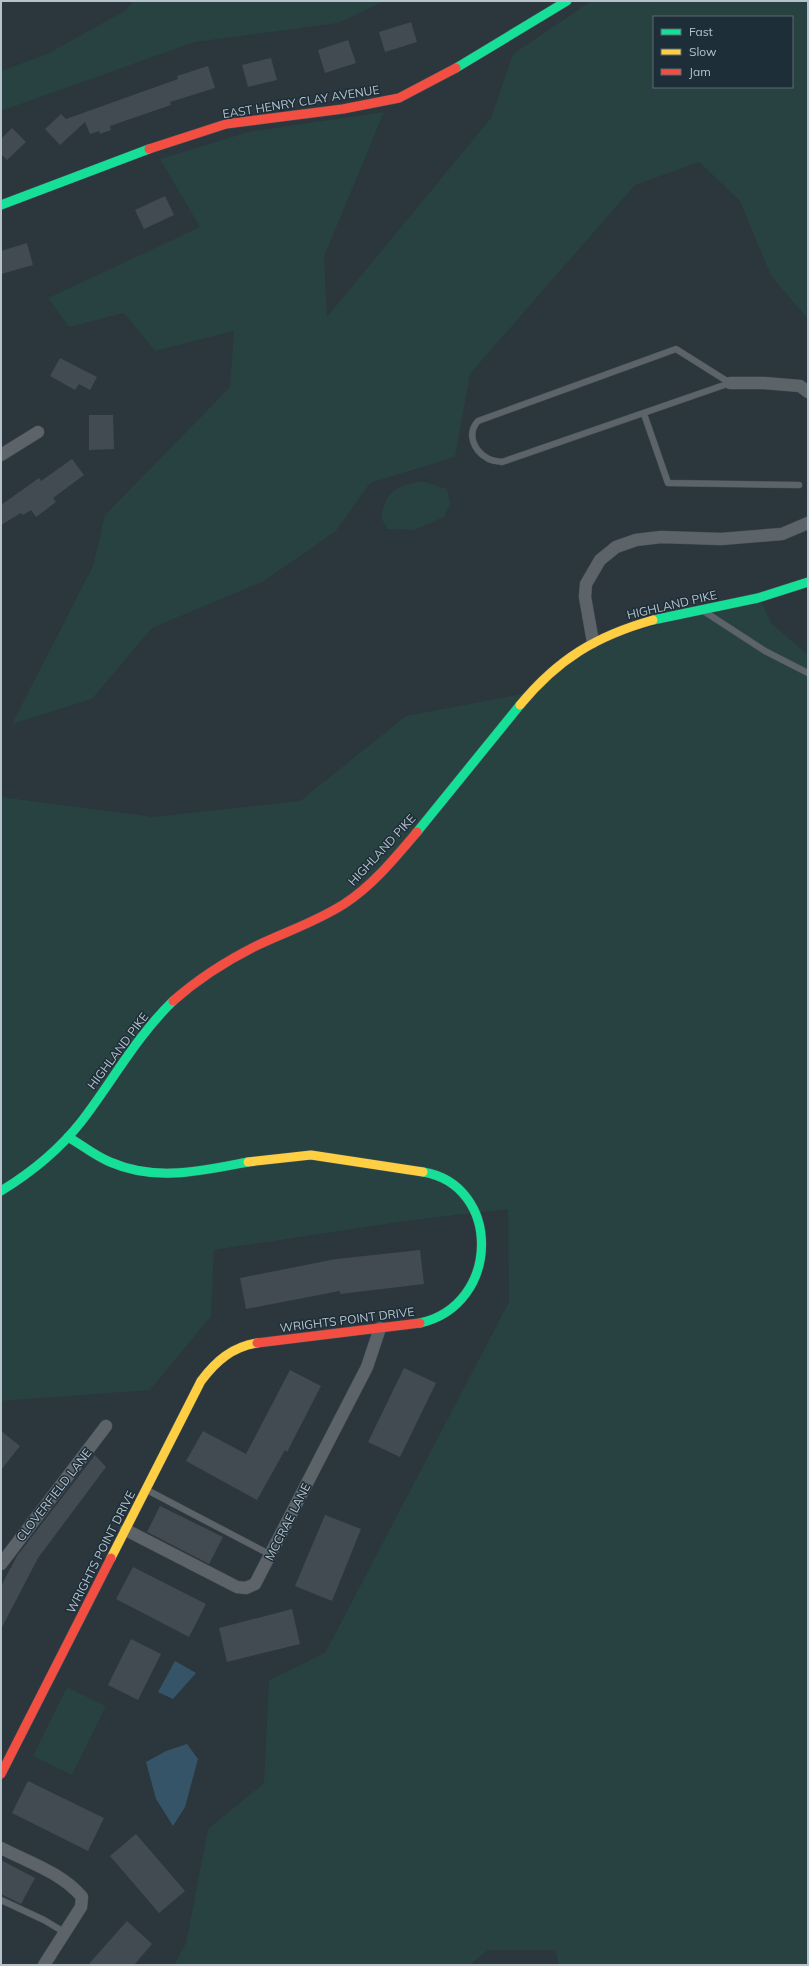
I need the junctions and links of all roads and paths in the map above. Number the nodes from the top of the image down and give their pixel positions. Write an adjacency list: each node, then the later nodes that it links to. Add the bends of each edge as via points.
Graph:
1 (567, 1): 2 (street, EAST HENRY CLAY AVENUE, via 442,77 399,98 343,109 226,124 162,144)
2 (1, 205)
3 (730, 383): 4 (street, via 800,386); 5 (lane); 5 (lane, via 676,349 478,421 472,427 471,434 477,450 488,459 502,462)
4 (808, 392)
5 (644, 414): 8 (lane, via 668,483)
6 (38, 432): 7 (street)
7 (1, 455)
8 (799, 485)
9 (808, 523): 12 (street, via 782,534 721,539 661,537 636,540 616,547 600,560 586,584 585,597)
10 (808, 582): 11 (street, HIGHLAND PIKE, via 760,598)
11 (702, 610): 12 (street, HIGHLAND PIKE, via 654,619); 13 (lane, via 765,651)
12 (593, 642): 14 (street, HIGHLAND PIKE, via 561,663 525,699 477,762 419,830 354,898 320,919 266,941 227,961 199,979 172,1002 140,1039)
13 (808, 673)
14 (68, 1137): 15 (street, HIGHLAND PIKE, via 20,1180); 16 (street, WRIGHTS POINT DRIVE, via 109,1162 152,1174 180,1174 268,1159 311,1155 343,1158 436,1174 445,1178 461,1191 473,1207 481,1228 483,1252 470,1292 459,1306 438,1318 410,1326)
15 (1, 1191)
16 (380, 1328): 18 (street, WRIGHTS POINT DRIVE, via 249,1344 233,1350 209,1369 201,1381); 20 (street, MCCRAE LANE, via 368,1367)
17 (106, 1426): 21 (street, CLOVERFIELD LANE)
18 (146, 1490): 19 (street, WRIGHTS POINT DRIVE); 20 (lane)
19 (126, 1530): 20 (street, MCCRAE LANE, via 237,1587 246,1588 255,1584); 22 (street, WRIGHTS POINT DRIVE)
20 (271, 1555)
21 (1, 1564)
22 (1, 1774)
23 (1, 1848): 25 (street, via 61,1878 74,1887 82,1897 81,1907)
24 (1, 1900): 25 (lane)
25 (64, 1932): 26 (street)
26 (44, 1965)

